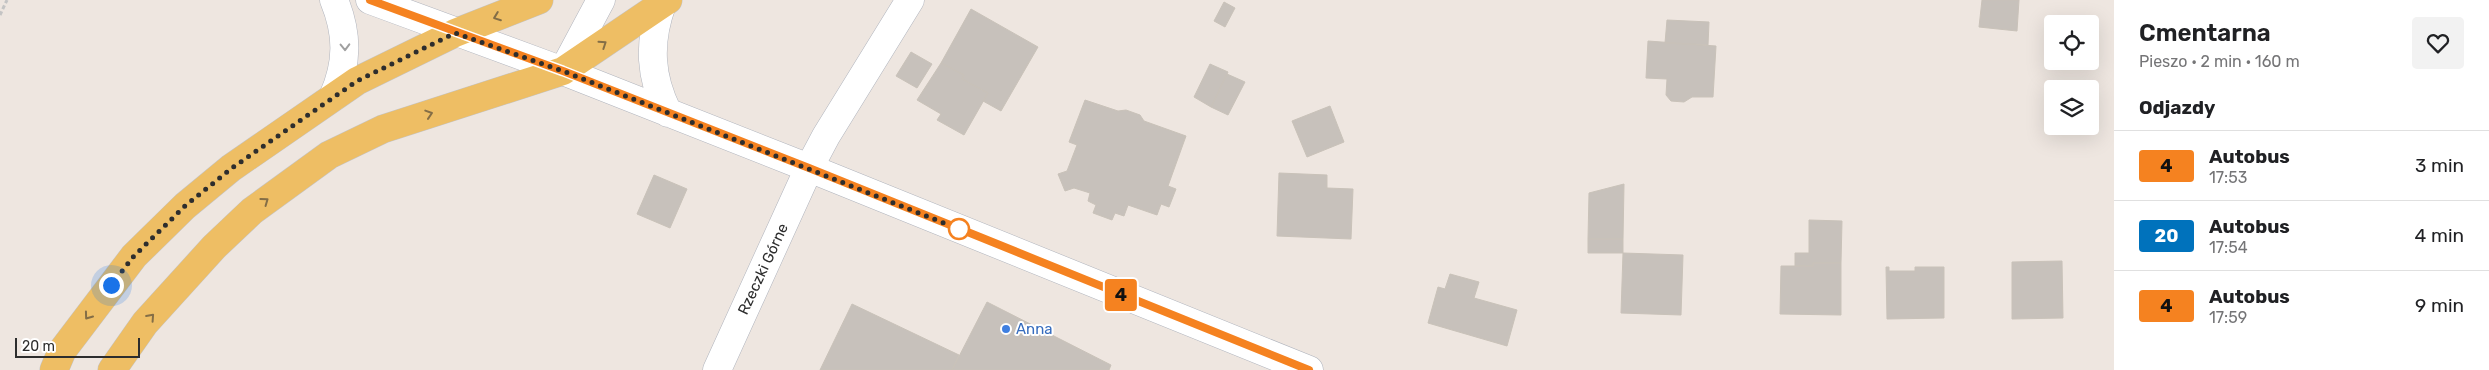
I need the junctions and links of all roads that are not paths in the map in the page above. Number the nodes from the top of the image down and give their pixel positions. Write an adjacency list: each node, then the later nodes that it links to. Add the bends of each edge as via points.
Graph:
1 (334, 0): 9 (street, one-way to 9, via 342,20 345,61)
2 (370, 0): 7 (street)
3 (539, 0): 7 (main road, one-way to 7)
4 (601, 0): 8 (street)
5 (910, 0): 11 (street, Rzeczki Górne)
6 (665, 2): 8 (main road, one-way to 6); 10 (street, via 652,40 652,58 660,96)
7 (455, 33): 8 (street); 9 (main road, via 357,81)
8 (563, 71): 10 (street); 14 (main road, one-way to 8, via 145,323 214,247 252,211 322,160 383,130)
9 (333, 98): 13 (main road, one-way to 13, via 232,168 185,206 134,256 62,351)
10 (668, 114): 11 (street)
11 (809, 168): 12 (street); 15 (street, Rzeczki Górne)
12 (1303, 369)
13 (54, 370)
14 (112, 370)
15 (717, 370)

